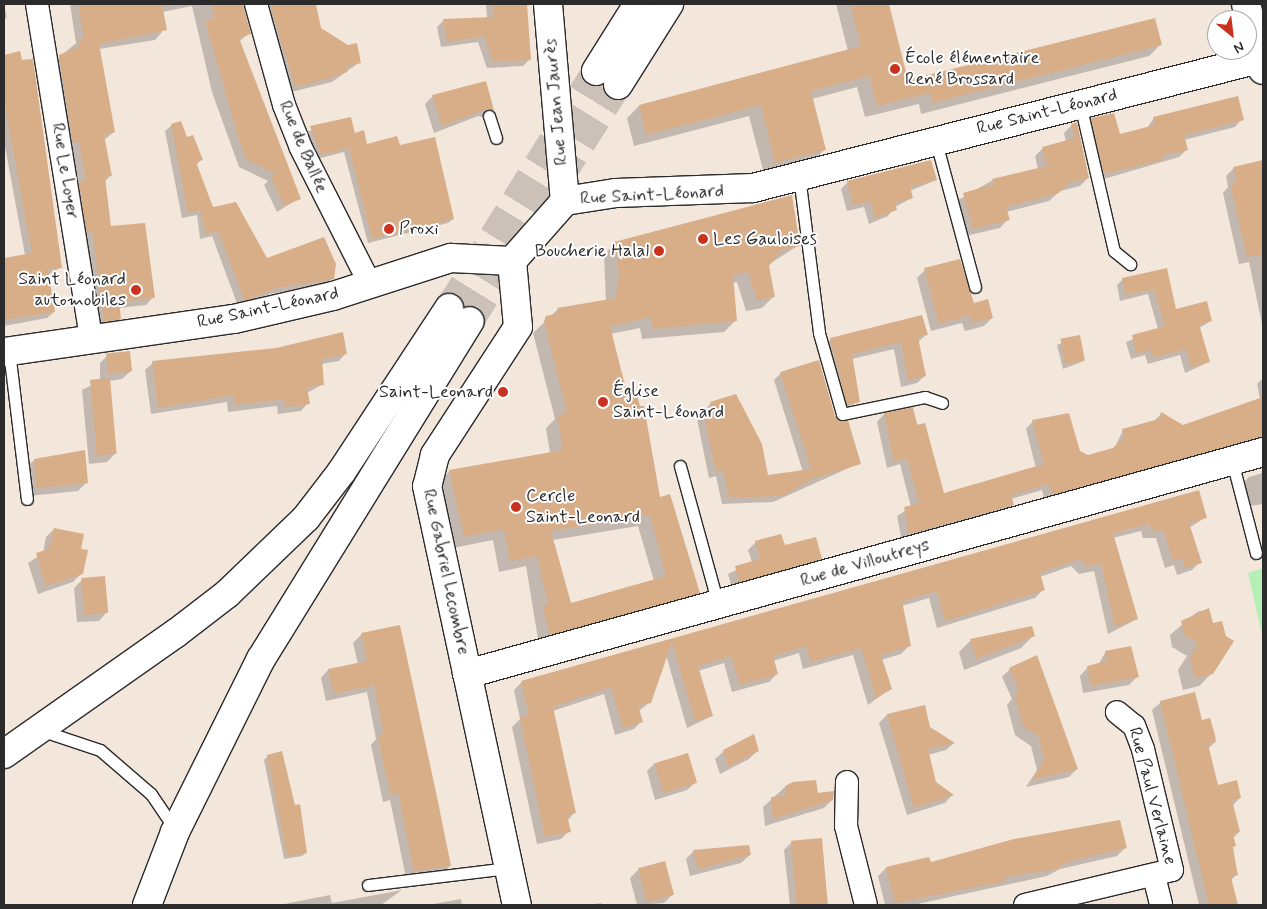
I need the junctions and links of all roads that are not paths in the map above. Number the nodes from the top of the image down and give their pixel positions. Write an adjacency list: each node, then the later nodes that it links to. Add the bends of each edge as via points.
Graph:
1 (37, 4): 18 (street, Rue Le Loyer)
2 (256, 4): 16 (street, Rue de Ballée, via 284,106 301,148)
3 (548, 4): 13 (main road, Rue Jean Jaurès)
4 (638, 4): 5 (main road, via 607,78)
5 (669, 4)
6 (1246, 4): 7 (main road)
7 (1262, 62): 8 (main road, Rue Saint-Léonard)
8 (1080, 104): 11 (main road, Rue Saint-Léonard); 15 (lane, via 1114,251)
9 (489, 116): 10 (lane)
10 (496, 138)
11 (936, 140): 12 (main road, Rue Saint-Léonard); 17 (lane)
12 (799, 176): 13 (main road, Rue Saint-Léonard, via 737,190 616,193); 20 (lane, via 819,333 842,414 925,397)
13 (565, 201): 14 (main road, Rue Saint-Léonard)
14 (512, 261): 16 (main road, Rue Saint-Léonard, via 452,258); 27 (main road, Rue Gabriel Lecombre, via 518,327 435,455 427,476)
15 (1130, 264)
16 (369, 282): 18 (main road, Rue Saint-Léonard, via 333,296 234,320)
17 (975, 287)
18 (91, 338): 19 (main road, Rue Saint-Léonard)
19 (6, 351): 24 (lane)
20 (942, 403)
21 (1263, 452): 22 (main road, Rue de Villoutreys)
22 (1232, 460): 25 (lane); 26 (main road, Rue de Villoutreys)
23 (680, 466): 26 (lane)
24 (27, 499)
25 (1256, 553)
26 (718, 604): 27 (main road, Rue de Villoutreys)
27 (467, 674): 33 (main road, Rue Gabriel Lecombre)
28 (1117, 712): 34 (street, Rue Paul Verlaine, via 1134,726 1143,749 1172,870)
29 (37, 730): 30 (main road); 32 (lane, via 100,750 151,794); 32 (main road, via 227,594 306,518 460,315 261,659)
30 (4, 754)
31 (847, 782): 38 (street, via 846,826)
32 (176, 832): 36 (main road)
33 (509, 868): 35 (lane); 37 (main road, Rue Gabriel Lecombre)
34 (1154, 876): 39 (street, Rue Paul Verlaine); 40 (street, Rue Paul Verlaine)
35 (368, 884)
36 (147, 905)
37 (517, 905)
38 (866, 905)
39 (1025, 905)
40 (1161, 905)

